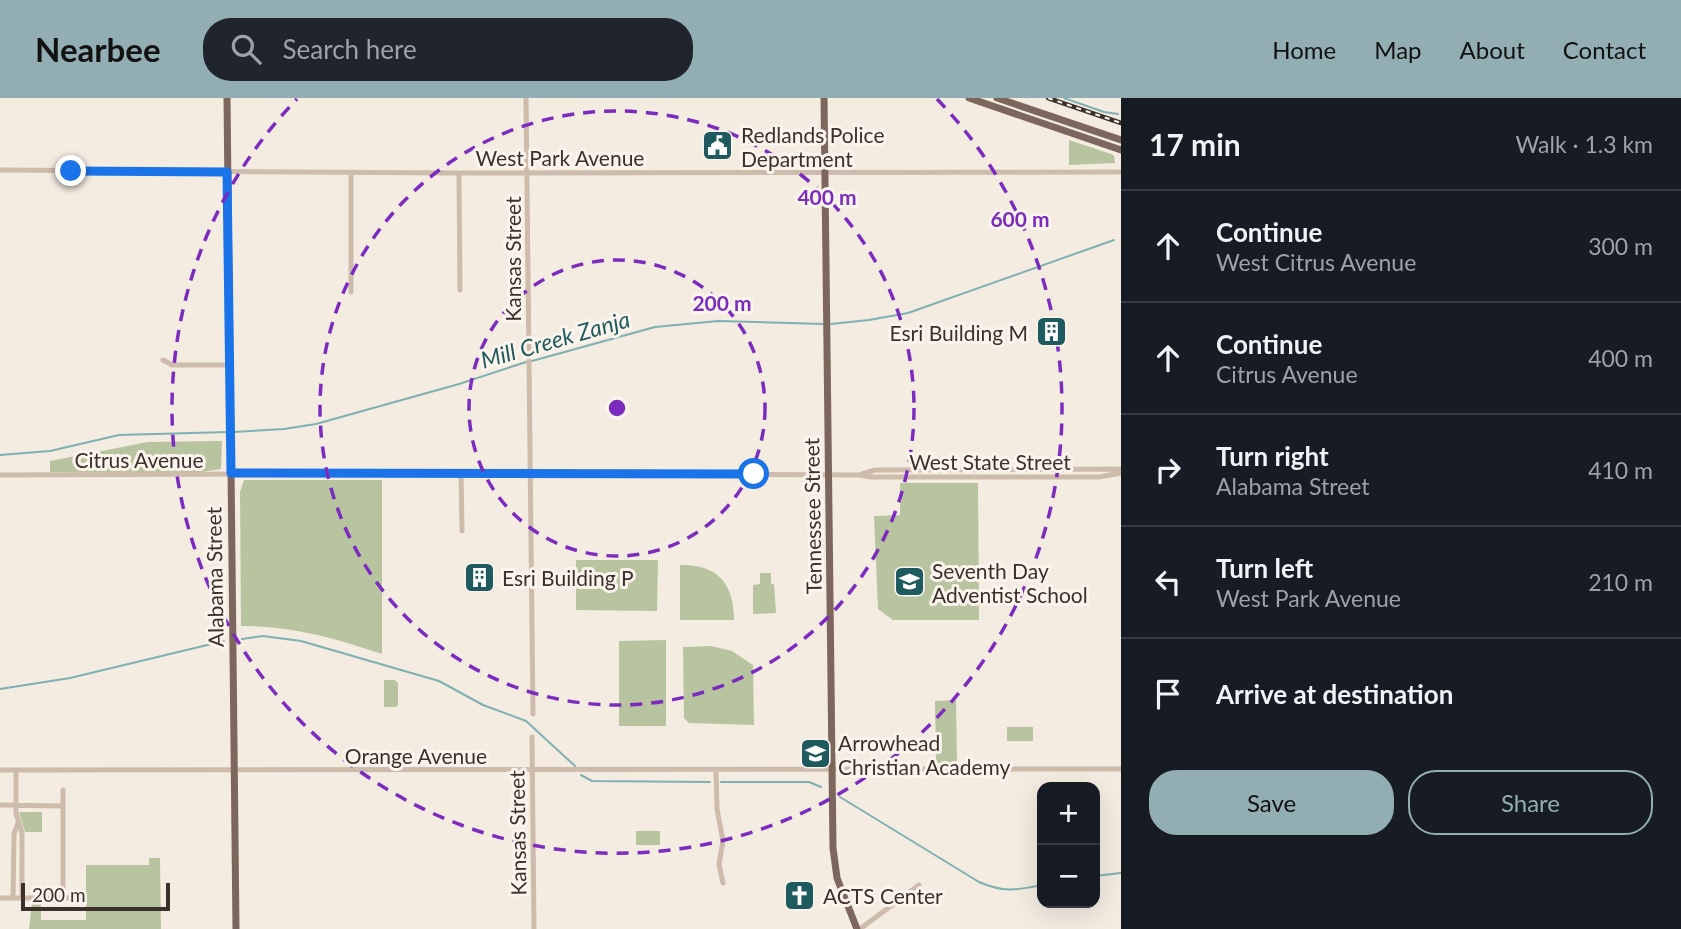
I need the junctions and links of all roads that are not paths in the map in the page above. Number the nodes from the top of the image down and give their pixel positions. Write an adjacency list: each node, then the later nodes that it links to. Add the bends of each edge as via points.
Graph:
1 (227, 98): 9 (main road, Alabama Street)
2 (526, 98): 14 (street, Kansas Street)
3 (824, 98): 10 (main road, Tennessee Street)
4 (969, 98): 7 (main road)
5 (997, 98): 6 (main road)
6 (1121, 140)
7 (1121, 150)
8 (0, 170): 9 (street, West Park Avenue)
9 (227, 172): 12 (street, West Park Avenue); 18 (main road, Alabama Street)
10 (825, 172): 11 (street, West Park Avenue); 14 (street, West Park Avenue); 24 (main road, Tennessee Street)
11 (1121, 172)
12 (351, 173): 13 (street, West Park Avenue); 16 (street)
13 (459, 173): 14 (street, West Park Avenue); 15 (street)
14 (527, 173): 22 (street, Kansas Street)
15 (460, 290)
16 (351, 292)
17 (163, 360): 18 (street, via 172,365)
18 (230, 365): 20 (main road, Alabama Street)
19 (1121, 471): 24 (street, West State Street, via 875,470)
20 (231, 473): 21 (street, Citrus Avenue); 23 (street, Citrus Avenue); 32 (main road, Alabama Street)
21 (461, 473): 22 (street, Citrus Avenue); 25 (street)
22 (530, 473): 24 (street, West State Street); 26 (street, Kansas Street)
23 (0, 475)
24 (828, 475): 28 (main road, Tennessee Street)
25 (462, 531)
26 (533, 714)
27 (532, 737): 33 (street, Kansas Street)
28 (832, 769): 29 (street, Orange Avenue); 34 (street, Orange Avenue); 49 (main road, Tennessee Street, via 837,878)
29 (1121, 769)
30 (0, 770): 31 (street, Orange Avenue)
31 (16, 770): 32 (street, Orange Avenue); 37 (street)
32 (233, 770): 33 (street, Orange Avenue); 47 (main road, Alabama Street)
33 (532, 770): 34 (street, Orange Avenue); 48 (street, Kansas Street)
34 (716, 770): 40 (street)
35 (63, 790): 38 (street)
36 (0, 805): 37 (street)
37 (16, 805): 38 (street); 39 (street)
38 (63, 806): 45 (street)
39 (18, 823): 43 (street); 44 (street)
40 (723, 883)
41 (919, 885): 49 (street)
42 (0, 898): 43 (street)
43 (13, 898): 44 (street)
44 (22, 898): 45 (street)
45 (63, 898): 46 (street)
46 (80, 898)
47 (236, 929)
48 (534, 929)
49 (859, 929)

